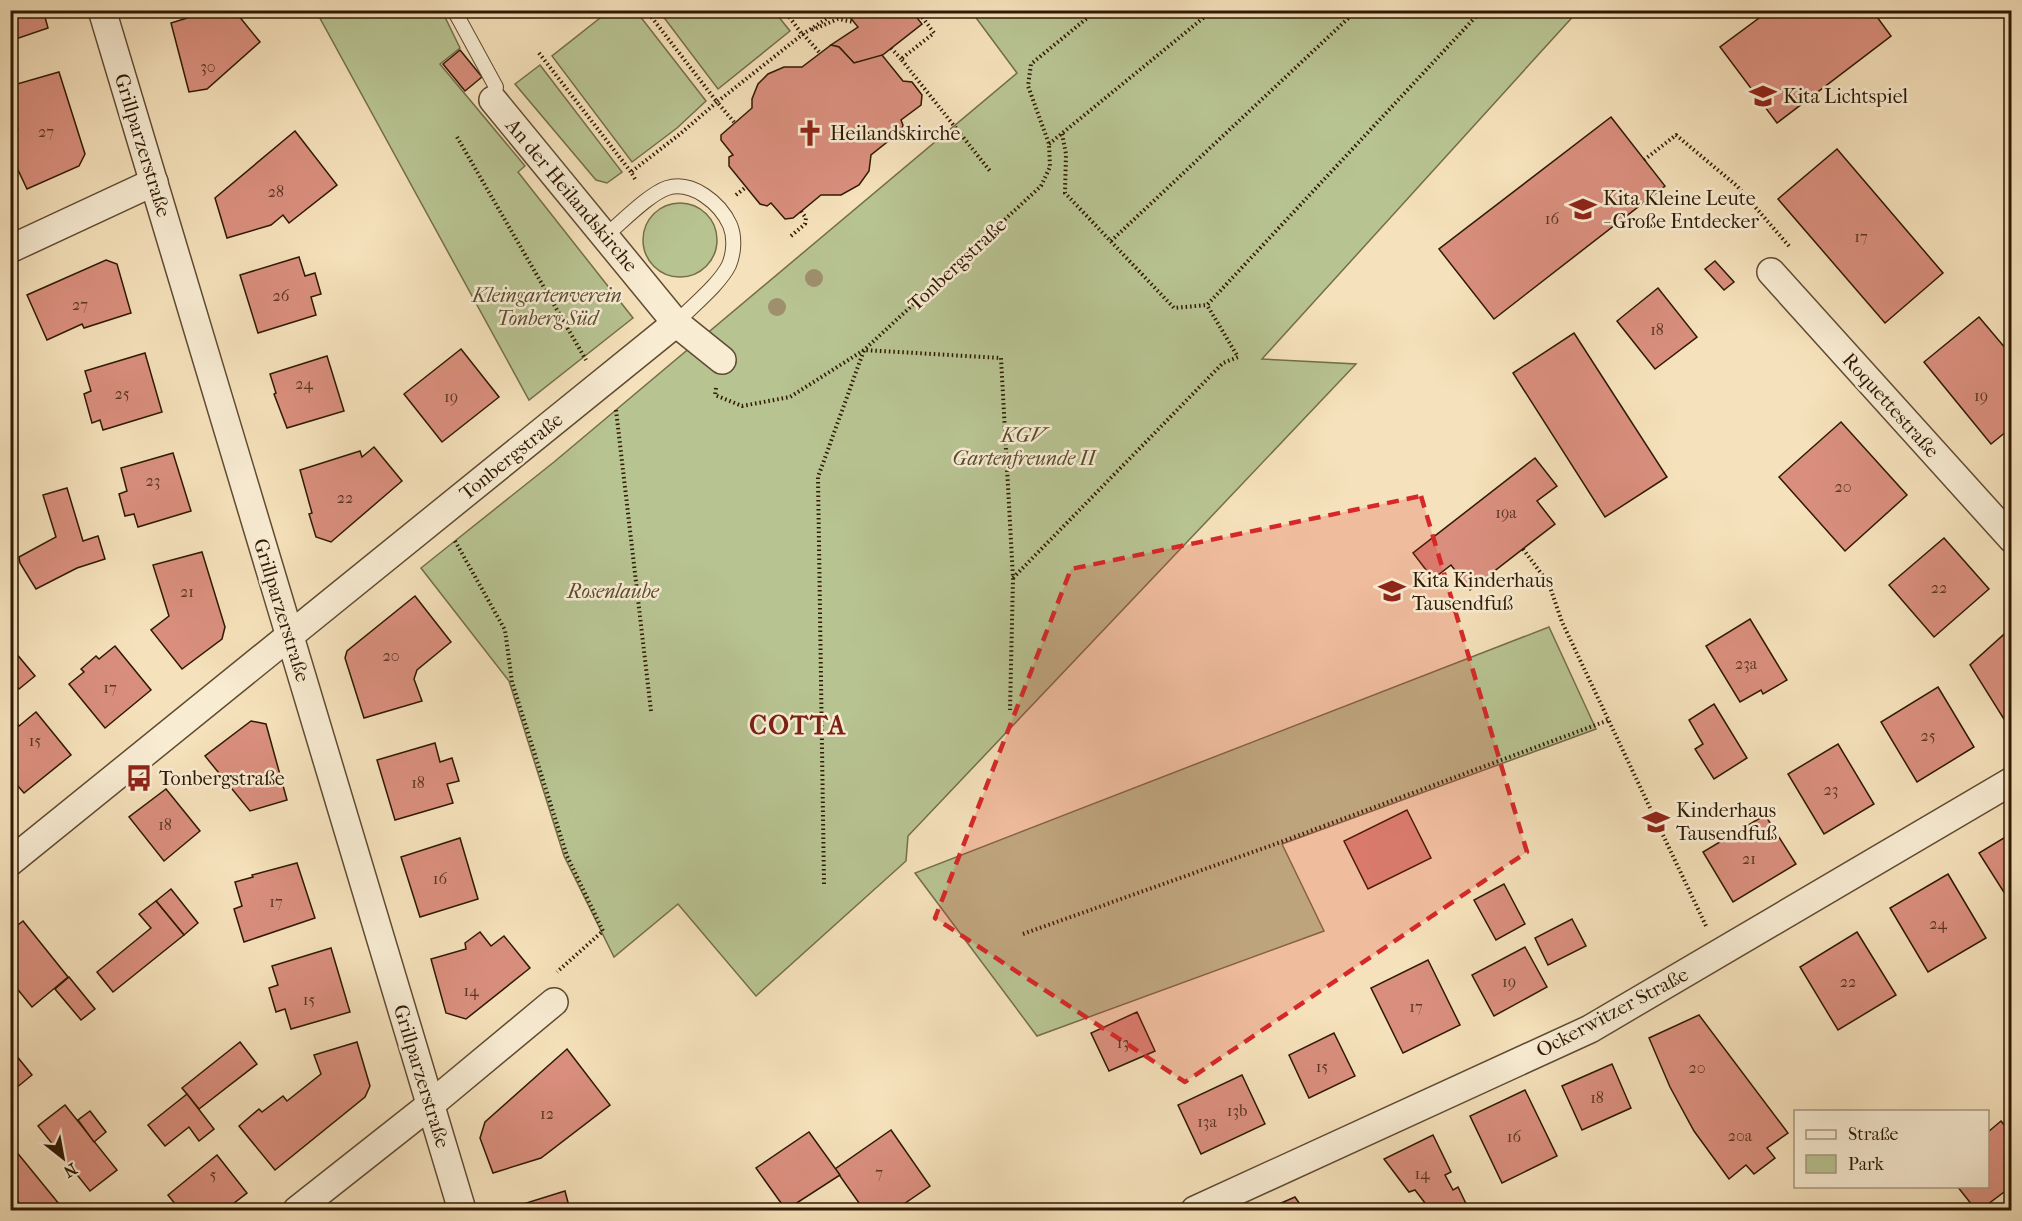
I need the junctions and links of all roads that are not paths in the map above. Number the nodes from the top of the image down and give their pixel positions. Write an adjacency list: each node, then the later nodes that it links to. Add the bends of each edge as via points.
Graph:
1 (102, 10): 4 (street, Grillparzerstraße)
2 (454, 10): 3 (lane, An der Heilandskirche, via 496,87)
3 (493, 100): 5 (street, An der Heilandskirche)
4 (154, 182): 6 (street); 11 (street, Grillparzerstraße)
5 (605, 236): 8 (street, An der Heilandskirche); 8 (lane, via 668,188 685,187 701,193 719,208 730,225 734,249 728,266)
6 (10, 249)
7 (1771, 272): 10 (street, Roquettestraße)
8 (676, 322): 9 (street, An der Heilandskirche); 11 (street, Tonbergstraße)
9 (722, 360)
10 (2012, 539)
11 (290, 636): 13 (street, Tonbergstraße); 15 (street, Grillparzerstraße)
12 (2012, 781): 18 (street, Ockerwitzer Straße, via 1590,1029)
13 (10, 862)
14 (554, 1002): 15 (street)
15 (430, 1105): 16 (street); 17 (street, Grillparzerstraße)
16 (297, 1210)
17 (462, 1210)
18 (1195, 1210)

